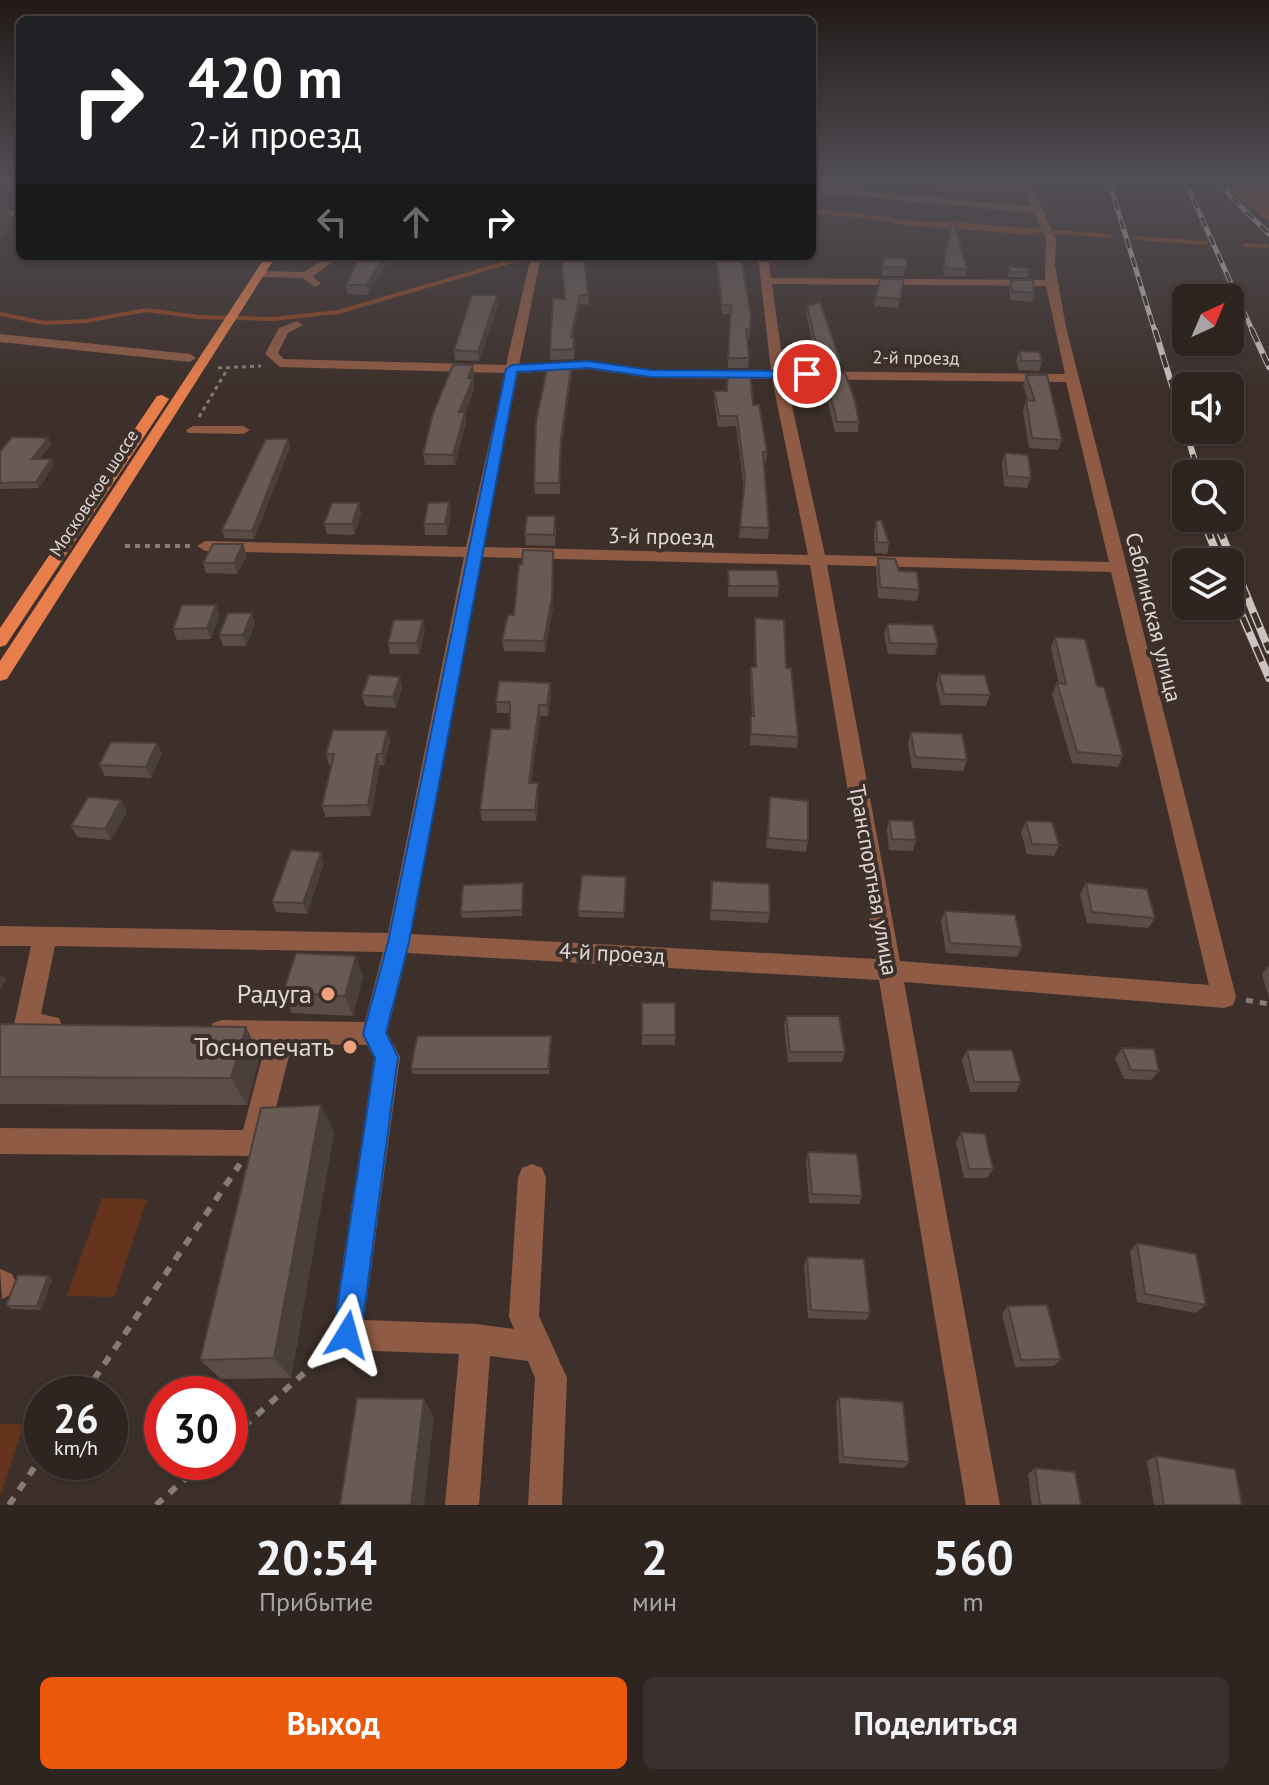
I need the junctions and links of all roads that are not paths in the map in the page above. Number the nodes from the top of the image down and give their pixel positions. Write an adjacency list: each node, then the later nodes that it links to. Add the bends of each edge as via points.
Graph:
1 (1049, 251): 9 (street, Саблинская улица)
2 (256, 260): 10 (main road)
3 (268, 260): 7 (main road)
4 (332, 260): 7 (street, via 310,280)
5 (535, 260): 15 (street)
6 (764, 260): 8 (street, Транспортная улица)
7 (259, 274): 10 (main road)
8 (769, 281): 9 (street); 16 (street, Транспортная улица)
9 (1052, 283): 17 (street, Саблинская улица)
10 (228, 312): 12 (main road)
11 (297, 325): 15 (street, 2-й проезд, via 283,331 271,354 280,363)
12 (214, 332): 14 (main road, Московское шоссе); 25 (main road, Московское шоссе)
13 (0, 338): 14 (street)
14 (190, 358): 24 (main road, Московское шоссе)
15 (512, 369): 16 (street, 2-й проезд, via 588,365 651,374); 21 (street)
16 (778, 374): 17 (street, 2-й проезд); 22 (street, Транспортная улица)
17 (1072, 378): 23 (street, Саблинская улица)
18 (193, 430): 19 (street)
19 (243, 430)
20 (205, 546): 21 (street, 3-й проезд)
21 (473, 554): 22 (street, 3-й проезд); 28 (street)
22 (818, 562): 23 (street, 3-й проезд); 29 (street, Транспортная улица)
23 (1117, 567): 30 (street, Саблинская улица)
24 (0, 641)
25 (0, 675)
26 (0, 936): 27 (street, 4-й проезд)
27 (45, 936): 28 (street, 4-й проезд); 31 (street, via 26,1025)
28 (398, 942): 29 (street, 4-й проезд); 34 (street)
29 (890, 968): 30 (street, 4-й проезд); 41 (street, Транспортная улица)
30 (1224, 997)
31 (71, 1027)
32 (192, 1030): 33 (street)
33 (282, 1032): 34 (street); 35 (street, via 253,1143)
34 (374, 1034): 37 (street, via 387,1057 343,1339)
35 (0, 1141)
36 (532, 1178): 38 (street, via 524,1317)
37 (476, 1339): 38 (street); 39 (street)
38 (537, 1347): 40 (street, via 551,1378)
39 (462, 1505)
40 (545, 1505)
41 (983, 1505)

